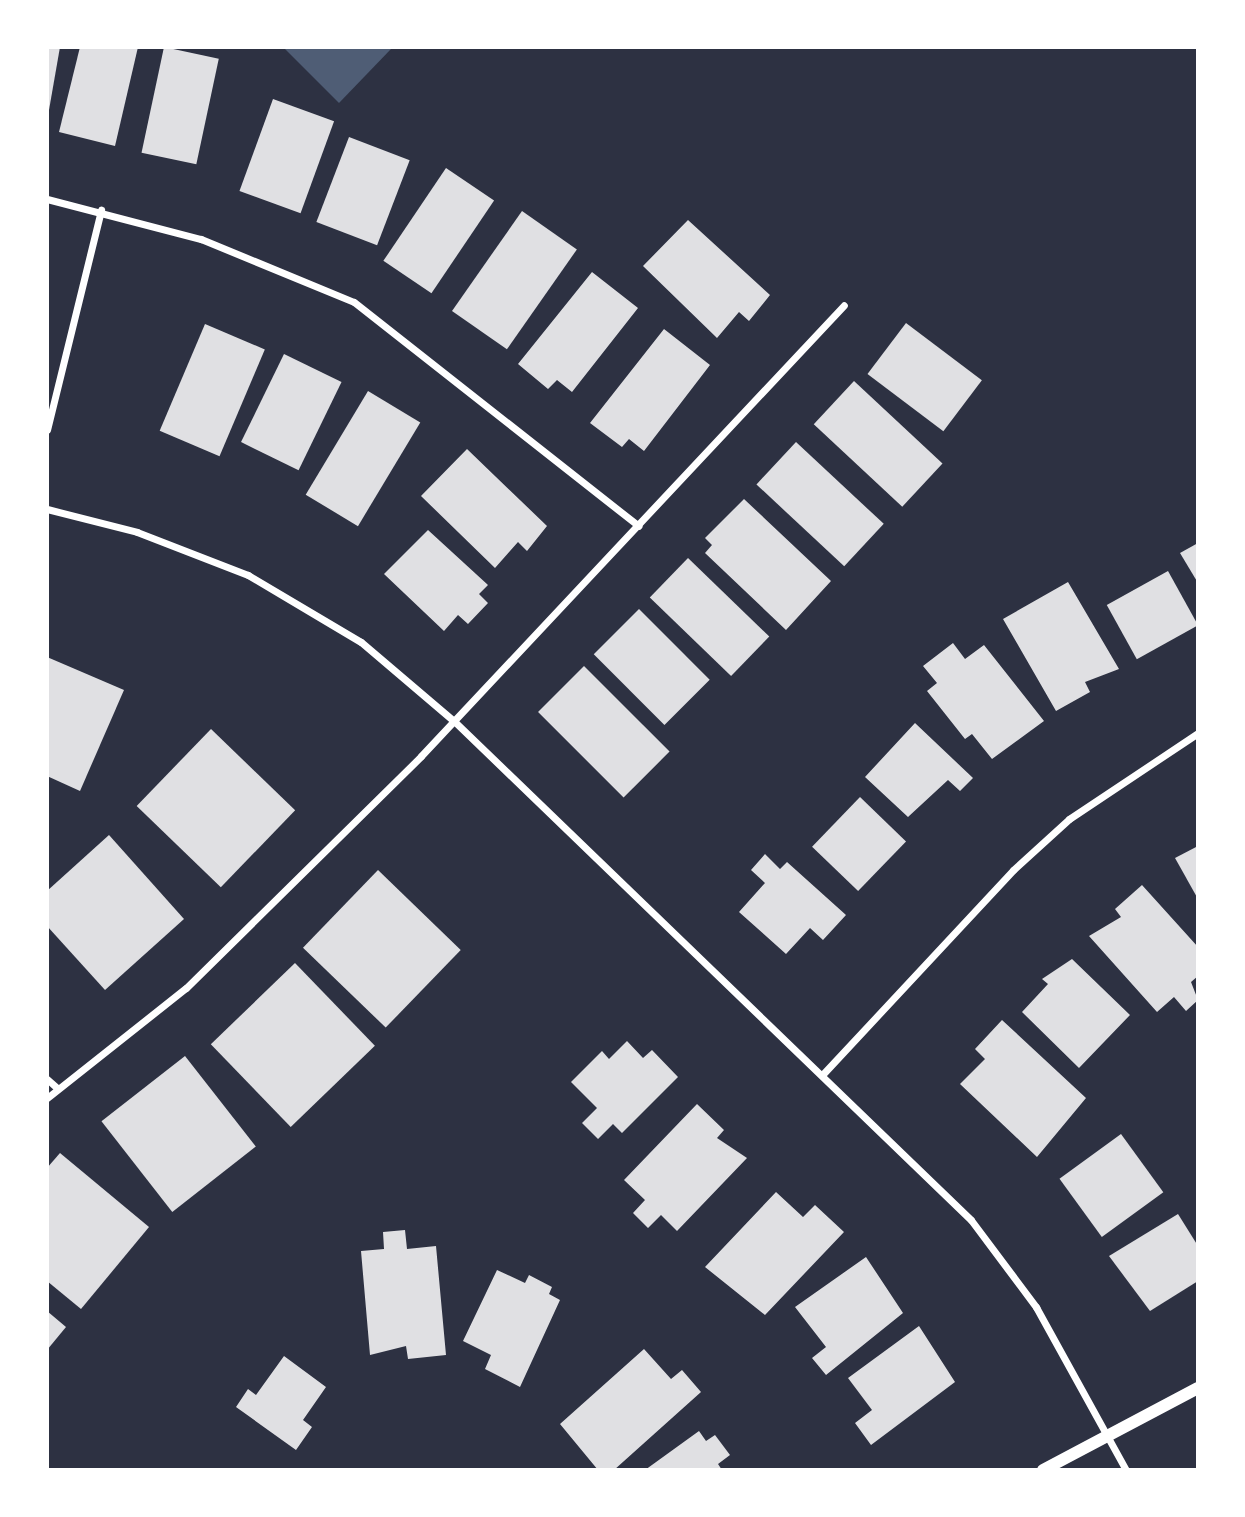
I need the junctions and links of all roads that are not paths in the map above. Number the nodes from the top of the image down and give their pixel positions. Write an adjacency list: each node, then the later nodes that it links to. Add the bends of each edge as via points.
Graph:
1 (47, 199): 2 (street)
2 (101, 210): 4 (street); 6 (street, via 201,239 354,302)
3 (844, 305): 6 (street)
4 (47, 430)
5 (47, 509): 7 (street, via 137,532 248,575 361,642)
6 (639, 526): 7 (street)
7 (455, 722): 9 (street); 11 (street, via 186,988)
8 (1198, 733): 9 (street, via 1069,819 1013,870)
9 (823, 1074): 14 (street, via 1006,1262)
10 (47, 1079): 11 (street)
11 (57, 1088): 12 (street)
12 (47, 1098)
13 (1198, 1388): 14 (street)
14 (1107, 1436): 15 (street); 16 (street)
15 (1043, 1470)
16 (1126, 1470)

